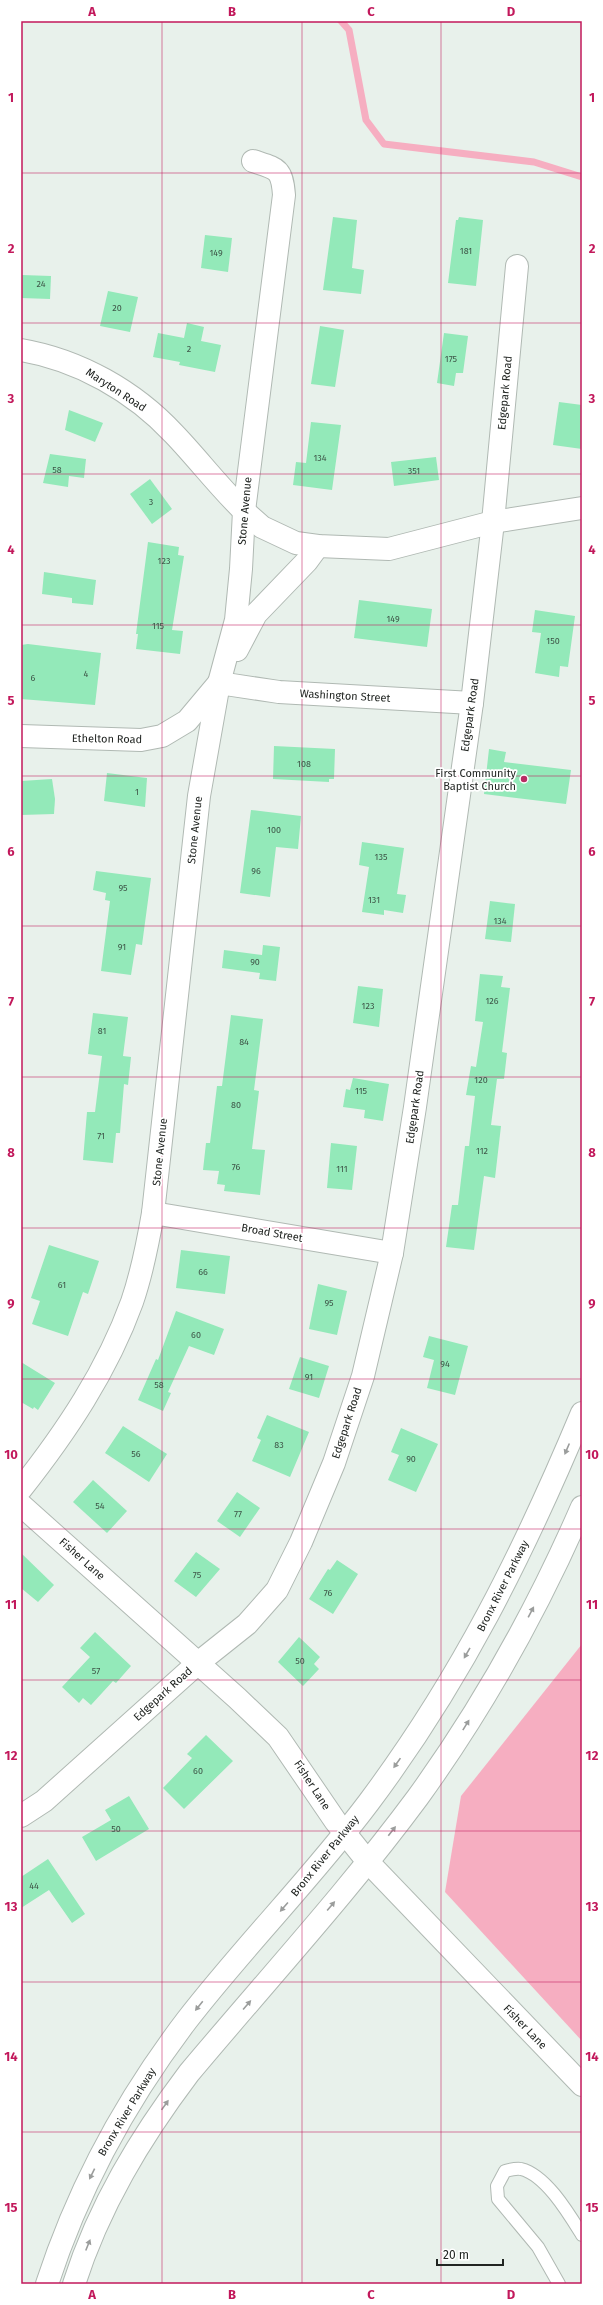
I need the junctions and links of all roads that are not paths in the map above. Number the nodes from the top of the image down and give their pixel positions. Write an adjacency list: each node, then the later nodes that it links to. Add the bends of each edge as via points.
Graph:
1 (253, 161): 5 (main road, Stone Avenue, via 275,169 283,179 284,195)
2 (517, 266): 6 (main road, Edgepark Road)
3 (21, 350): 5 (main road, Maryton Road, via 62,360 91,372 129,395 173,433)
4 (582, 508): 6 (main road, Maryton Road)
5 (244, 511): 7 (main road, Maryton Road, via 262,527 296,543); 8 (main road, Stone Avenue, via 236,620)
6 (493, 522): 7 (main road, Maryton Road, via 389,549); 9 (main road, Edgepark Road)
7 (318, 546): 8 (main road, via 256,614)
8 (219, 683): 9 (main road, Washington Street, via 279,692); 10 (main road, Ethelton Road, via 187,721 162,736 141,740); 11 (main road, Stone Avenue, via 199,796)
9 (472, 703): 12 (main road, Edgepark Road)
10 (21, 736)
11 (153, 1213): 12 (main road, Broad Street); 14 (main road, Stone Avenue, via 132,1301 118,1337 84,1401 46,1458)
12 (392, 1253): 17 (main road, Edgepark Road, via 363,1376 334,1463 300,1542 276,1590 247,1624)
13 (582, 1413): 19 (main road, Bronx River Parkway, one-way to 19, via 533,1527 482,1628 418,1734)
14 (21, 1489)
15 (21, 1505): 17 (main road, Fisher Lane)
16 (582, 1507): 20 (main road, one-way to 16, via 419,1796 484,1695 540,1595)
17 (198, 1663): 18 (main road, Edgepark Road, via 44,1802); 19 (main road, Fisher Lane, via 282,1742)
18 (21, 1816)
19 (345, 1834): 20 (main road, Fisher Lane); 23 (main road, Bronx River Parkway, one-way to 23, via 212,1989 141,2086 110,2138 83,2192)
20 (368, 1862): 21 (main road, Fisher Lane); 24 (main road, one-way to 20, via 122,2172 165,2105 189,2072)
21 (582, 2085)
22 (582, 2235): 25 (lane, via 564,2206 538,2178 520,2169 505,2171 497,2186 498,2199 538,2247)
23 (47, 2284)
24 (74, 2284)
25 (559, 2284)

